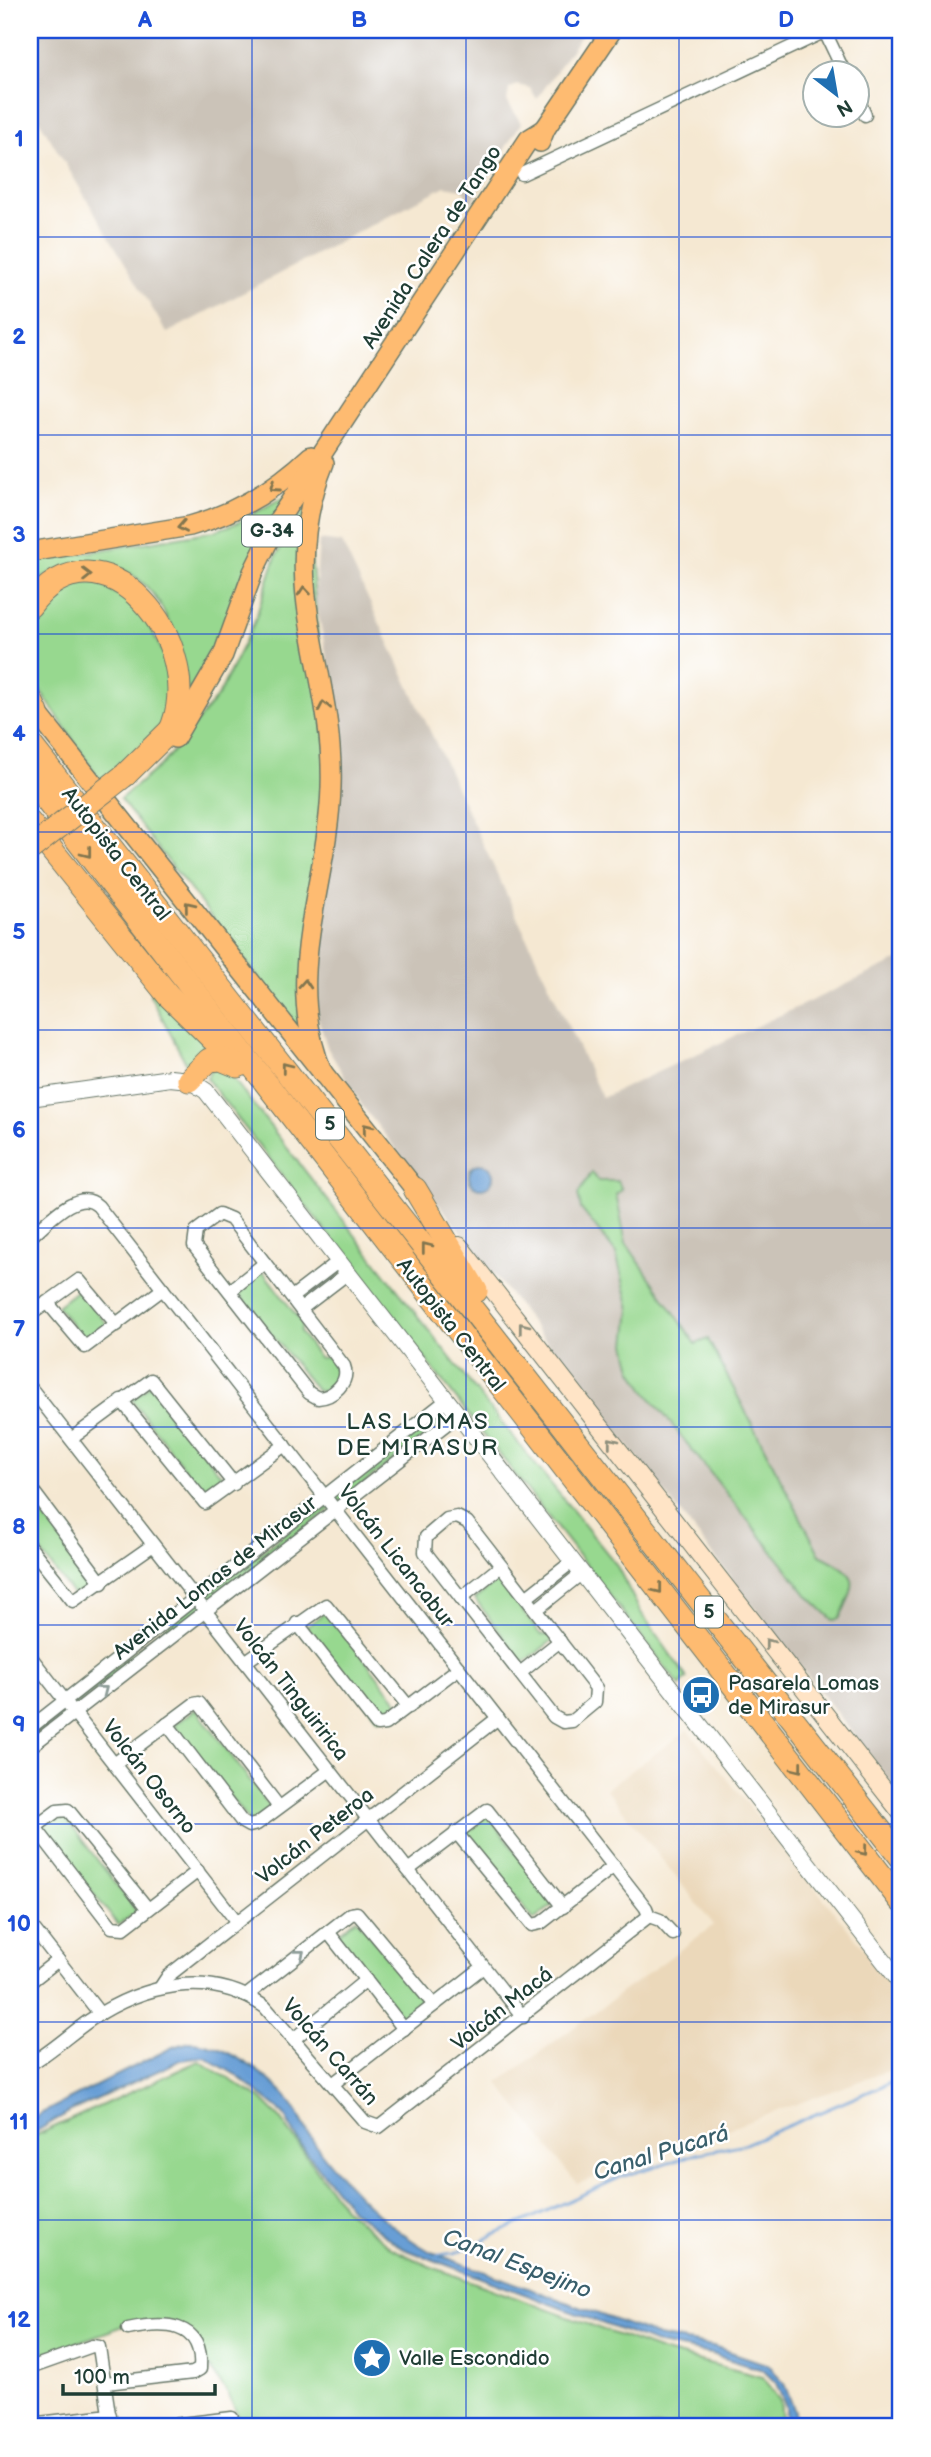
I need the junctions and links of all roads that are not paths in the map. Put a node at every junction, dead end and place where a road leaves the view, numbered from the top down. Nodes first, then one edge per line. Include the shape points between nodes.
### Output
1 (612, 30) edge
2 (838, 60) edge
3 (545, 129) junction
4 (522, 174) junction
5 (363, 394) junction
6 (336, 433) junction
7 (30, 552) edge
8 (30, 606) edge
9 (32, 705) edge
10 (195, 705) junction
11 (170, 732) junction
12 (30, 744) edge
13 (127, 778) junction
14 (30, 779) edge
15 (30, 823) edge
16 (30, 849) edge
17 (323, 1074) junction
18 (189, 1080) junction
19 (260, 1080) junction
20 (30, 1098) edge
21 (415, 1189) junction
22 (30, 1237) edge
23 (265, 1263) junction
24 (343, 1267) junction
25 (163, 1289) junction
26 (230, 1291) junction
27 (292, 1297) junction
28 (47, 1302) junction
29 (301, 1309) junction
30 (30, 1315) edge
31 (117, 1325) junction
32 (31, 1391) edge
33 (543, 1397) junction
34 (121, 1400) junction
35 (447, 1401) junction
36 (458, 1415) junction
37 (71, 1439) junction
38 (285, 1445) junction
39 (234, 1484) junction
40 (30, 1487) edge
41 (325, 1496) junction
42 (335, 1509) junction
43 (153, 1545) junction
44 (30, 1547) edge
45 (501, 1566) junction
46 (578, 1567) junction
47 (102, 1583) junction
48 (195, 1598) junction
49 (461, 1598) junction
50 (526, 1598) junction
51 (536, 1610) junction
52 (205, 1611) junction
53 (297, 1623) junction
54 (560, 1641) junction
55 (30, 1656) edge
56 (245, 1662) junction
57 (459, 1668) junction
58 (520, 1673) junction
59 (64, 1700) junction
60 (409, 1707) junction
61 (74, 1713) junction
62 (498, 1718) junction
63 (167, 1724) junction
64 (30, 1728) edge
65 (30, 1747) edge
66 (114, 1764) junction
67 (330, 1770) junction
68 (279, 1807) junction
69 (901, 1812) edge
70 (368, 1820) junction
71 (32, 1829) edge
72 (456, 1832) junction
73 (901, 1857) edge
74 (614, 1866) junction
75 (408, 1870) junction
76 (198, 1871) junction
77 (901, 1901) edge
78 (563, 1907) junction
79 (148, 1909) junction
80 (649, 1916) junction
81 (237, 1922) junction
82 (30, 1924) edge
83 (328, 1932) junction
84 (673, 1934) dead end
85 (58, 1960) junction
86 (483, 1967) junction
87 (366, 1980) junction
88 (30, 1982) edge
89 (901, 1983) edge
90 (160, 1988) junction
91 (246, 1996) junction
92 (433, 2005) junction
93 (100, 2014) junction
94 (523, 2017) junction
95 (404, 2029) junction
96 (295, 2038) junction
97 (30, 2064) edge
98 (334, 2083) junction
99 (375, 2128) joint
100 (128, 2329) dead end
101 (30, 2368) edge
102 (106, 2383) junction
103 (232, 2418) dead end
104 (110, 2421) edge
105 (30, 2424) edge
106 (156, 2427) edge

1 - 3 main road, Avenida Calera de Tango / G-34
2 - 4 street via 825,32
3 - 4 main road, Avenida Calera de Tango / G-34
3 - 5 main road, Avenida Calera de Tango / G-34 via 529,139
4 - 5 main road, Avenida Calera de Tango / G-34 via 431,308
5 - 6 main road, Avenida Calera de Tango / G-34
6 -> 7 main road via 274,488 216,518
6 - 10 main road, Avenida Calera de Tango / G-34 via 271,533 223,655
17 -> 6 main road via 309,1036 304,989 331,771 306,614 302,558 314,492
8 -> 11 highway via 49,586 76,575 105,576 135,592 158,622 179,673 180,705
17 -> 9 main road
10 - 11 highway
10 - 13 main road, Avenida Calera de Tango via 175,738
11 - 13 highway
33 -> 12 highway, Autopista Central / 5
13 - 16 highway, bridge
14 -> 19 highway, Autopista Central / 5
15 - 19 highway via 168,995
21 -> 17 main road
18 - 19 highway via 205,1062 216,1058
18 - 20 street via 155,1079
18 - 24 street via 210,1096
19 -> 77 highway, Autopista Central / 5
21 - 33 highway
69 -> 21 main road
22 - 25 street, Volcán Licancabur via 75,1202 88,1199
23 - 26 street
23 - 26 street via 228,1217 213,1217 196,1231 193,1242
23 - 27 street
24 - 27 street
24 - 29 street
24 - 35 street
25 - 31 street
25 - 38 street, Volcán Licancabur
26 - 29 street via 309,1393 324,1398 344,1382 346,1370
27 - 29 street
28 - 30 street
28 - 31 street via 79,1280
28 - 31 street via 85,1347
32 - 37 street, Volcán Tinguiririca
33 - 73 highway, Autopista Central / 5
34 - 37 street
34 - 39 street via 201,1502 211,1502
34 - 39 street via 147,1381 154,1382
35 - 36 street
35 - 41 street, Avenida Lomas de Mirasur
36 - 42 street, Avenida Lomas de Mirasur
36 - 46 street
37 - 43 street, Volcán Tinguiririca
38 - 39 street
38 - 41 street, Volcán Licancabur
40 - 47 street
41 - 42 street, Volcán Licancabur
41 - 48 street, Avenida Lomas de Mirasur
42 - 52 street, Avenida Lomas de Mirasur
42 - 57 street, Volcán Licancabur
43 - 47 street
43 - 48 street, Volcán Tinguiririca
44 - 47 street via 73,1601
45 - 49 street
45 - 49 street via 464,1519 454,1517 438,1527 426,1537 424,1548
45 - 50 street
46 - 50 street
46 - 51 street
46 - 89 street
48 - 52 street, Volcán Tinguiririca
48 - 59 street, Avenida Lomas de Mirasur
49 - 58 street
50 - 51 street
51 - 54 street
52 - 56 street, Volcán Tinguiririca
61 -> 52 street, Avenida Lomas de Mirasur
53 - 56 street
53 - 60 street via 329,1605
53 - 60 street via 375,1724 386,1724
54 - 58 street
54 - 58 street via 596,1688 593,1704 572,1721 559,1721
55 - 59 street, Volcán Osorno
56 - 67 street, Volcán Tinguiririca
57 - 60 street
57 - 62 street, Volcán Licancabur
59 - 61 street, Volcán Osorno
59 - 64 street, Avenida Lomas de Mirasur
61 - 65 street, Avenida Lomas de Mirasur
61 - 66 street, Volcán Osorno
62 - 70 street, Volcán Peteroa
62 - 74 street, Volcán Licancabur
63 - 66 street
63 - 68 street via 243,1822 257,1824
63 - 68 street via 198,1703
66 - 76 street, Volcán Osorno
67 - 68 street
67 - 70 street, Volcán Tinguiririca
70 - 75 street, Volcán Tinguiririca
70 - 81 street, Volcán Peteroa
71 - 79 street via 60,1809 71,1812
71 - 79 street via 114,1929 124,1928
72 - 75 street
72 - 78 street via 529,1923 538,1925
72 - 78 street via 490,1811
74 - 78 street
74 - 80 street, Volcán Licancabur
75 - 86 street, Volcán Tinguiririca
76 - 79 street
76 - 81 street, Volcán Osorno
80 - 84 street, Volcán Licancabur
80 - 94 street, Volcán Macá
81 - 90 street, Volcán Peteroa via 168,1976
82 - 85 street
83 - 87 street
91 -> 83 street
83 - 92 street via 351,1913 361,1914
85 - 88 street
85 - 93 street
86 - 92 street
86 - 94 street, Volcán Tinguiririca
87 - 95 street
87 - 96 street
90 - 91 street, Volcán Carrán via 204,1984
90 - 93 street, Volcán Carrán
91 - 96 street, Volcán Carrán via 265,2007
92 - 95 street
93 - 97 street, Volcán Carrán
94 - 99 street, Volcán Macá
95 - 98 street
96 - 98 street, Volcán Carrán
98 - 99 street, Volcán Carrán
100 - 102 street via 166,2323 186,2330 199,2352 200,2369 193,2374
101 - 102 street via 99,2347
102 - 104 street
103 - 106 street
104 - 105 street

